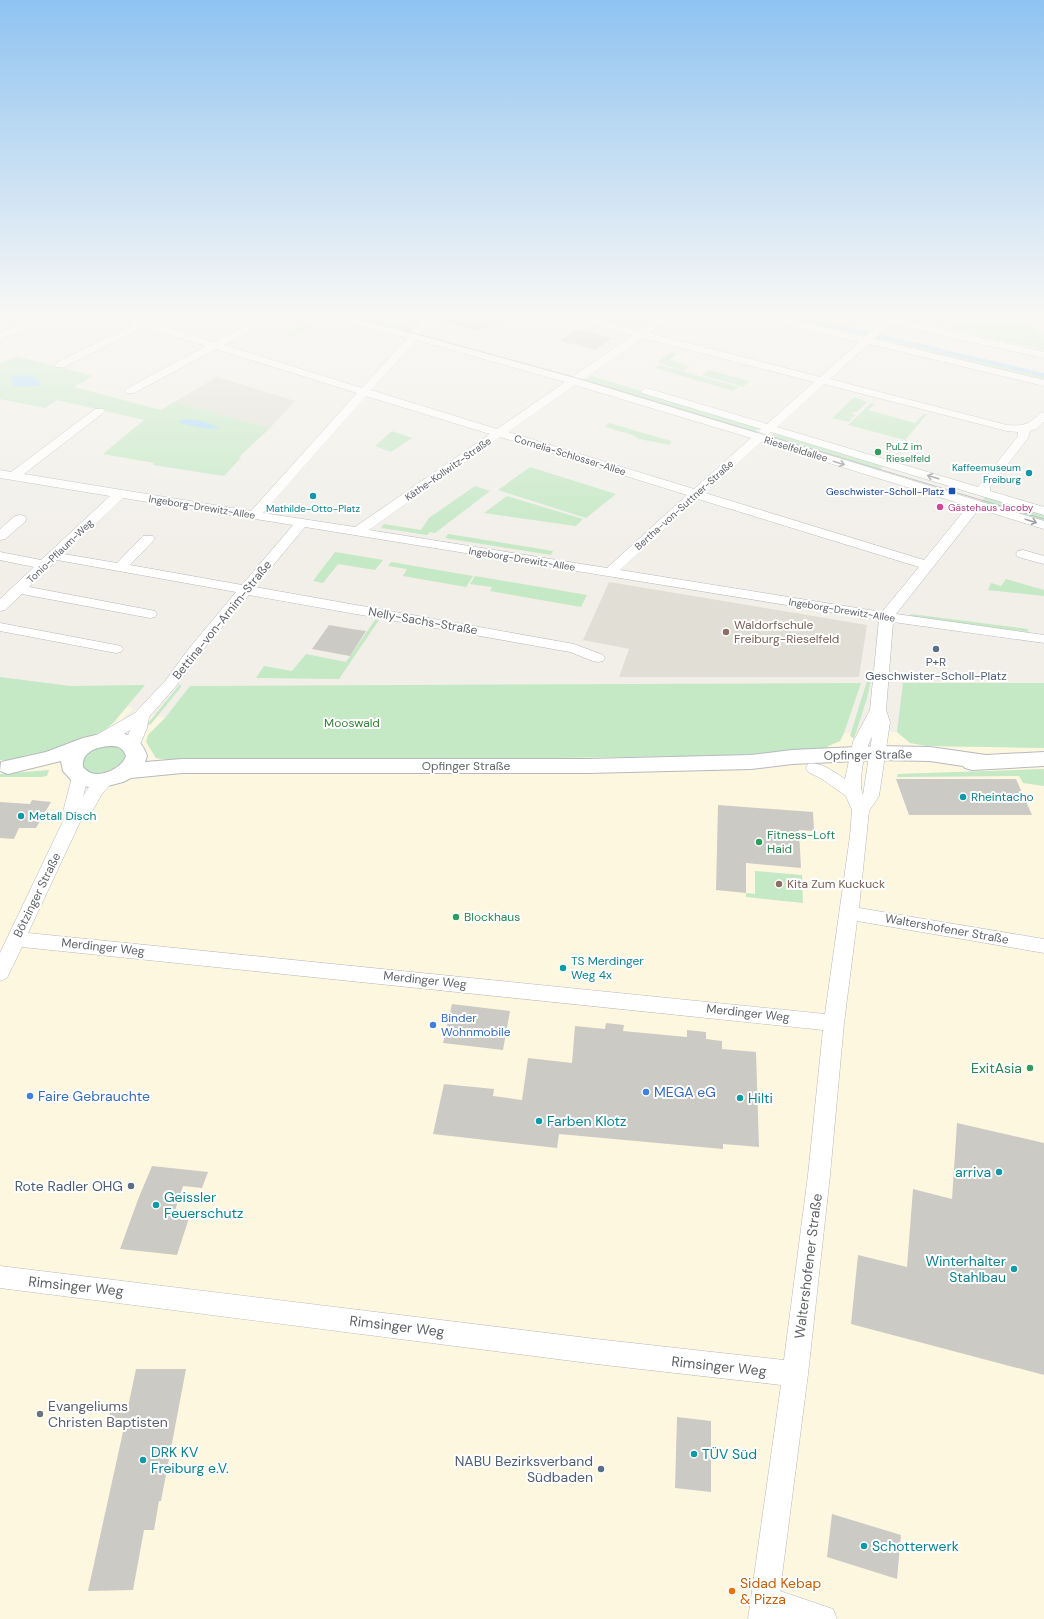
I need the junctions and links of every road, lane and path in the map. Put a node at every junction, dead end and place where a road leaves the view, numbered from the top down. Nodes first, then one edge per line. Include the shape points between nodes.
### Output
1 (364, 392) edge
2 (366, 393) edge
3 (555, 393) edge
4 (626, 393) edge
5 (639, 393) edge
6 (809, 393) edge
7 (867, 393) edge
8 (99, 411) dead end
9 (1044, 415) edge
10 (769, 428) junction
11 (1024, 429) junction
12 (499, 433) junction
13 (758, 438) junction
14 (0, 474) edge
15 (14, 476) junction
16 (984, 492) junction
17 (119, 494) junction
18 (696, 494) junction
19 (976, 504) junction
20 (1044, 511) edge
21 (254, 515) junction
22 (20, 519) dead end
23 (302, 523) junction
24 (1044, 525) edge
25 (357, 532) junction
26 (0, 536) edge
27 (148, 539) dead end
28 (1023, 554) dead end
29 (0, 556) edge
30 (50, 560) junction
31 (1044, 560) edge
32 (926, 564) junction
33 (120, 568) junction
34 (609, 573) junction
35 (245, 590) junction
36 (11, 593) edge
37 (0, 607) edge
38 (150, 614) dead end
39 (886, 617) junction
40 (0, 627) edge
41 (1044, 639) edge
42 (116, 649) dead end
43 (598, 658) dead end
44 (141, 716) junction
45 (90, 744) junction
46 (132, 757) junction
47 (1044, 759) edge
48 (866, 760) junction
49 (751, 762) junction
50 (4, 767) edge
51 (76, 772) junction
52 (821, 772) junction
53 (106, 780) junction
54 (857, 802) junction
55 (74, 817) junction
56 (850, 913) junction
57 (16, 939) junction
58 (1044, 946) edge
59 (0, 973) edge
60 (834, 1023) junction
61 (0, 1277) edge
62 (795, 1374) junction
63 (763, 1609) edge
64 (823, 1619) edge

1 - 21 street
2 - 12 street, Cornelia-Schlosser-Allee
3 - 12 street, Käthe-Kollwitz-Straße
4 - 13 street, Rieselfeldallee
5 - 10 street, Rieselfeldallee
6 - 10 street, Bertha-von-Suttner-Straße
7 - 11 street via 989,424
8 - 15 street
9 - 11 street via 1033,426
10 - 13 street, Bertha-von-Suttner-Straße
16 -> 10 street, Rieselfeldallee
11 - 16 street via 1024,436 984,487
12 - 18 street, Cornelia-Schlosser-Allee
12 - 25 street, Käthe-Kollwitz-Straße
13 - 18 street, Bertha-von-Suttner-Straße
13 -> 19 street, Rieselfeldallee
14 - 15 street, Ingeborg-Drewitz-Allee
15 - 17 street, Ingeborg-Drewitz-Allee
16 - 20 street, Rieselfeldallee
17 - 21 street, Ingeborg-Drewitz-Allee
17 - 30 street, Tonio-Pflaum-Weg
18 - 32 street, Cornelia-Schlosser-Allee
18 - 34 street, Bertha-von-Suttner-Straße
19 -> 24 street, Rieselfeldallee
19 - 32 street
21 - 23 street, Ingeborg-Drewitz-Allee
22 - 26 street
23 - 25 street, Ingeborg-Drewitz-Allee
23 - 35 street, Bettina-von-Arnim-Straße
25 - 34 street, Ingeborg-Drewitz-Allee
27 - 33 street
28 - 31 street
29 - 30 street, Nelly-Sachs-Straße
30 - 33 street, Nelly-Sachs-Straße
30 - 36 street, Tonio-Pflaum-Weg
32 - 39 street
33 - 35 street, Nelly-Sachs-Straße
34 - 39 street, Ingeborg-Drewitz-Allee
35 - 43 street, Nelly-Sachs-Straße via 574,648
35 - 44 street, Bettina-von-Arnim-Straße via 171,683
36 - 37 street, Tonio-Pflaum-Weg
36 - 38 street
39 - 41 street, Ingeborg-Drewitz-Allee
39 - 48 street, Waltershofener Straße via 878,710 861,742
40 - 42 street
44 - 45 street, Bettina-von-Arnim-Straße
44 - 46 street, Bettina-von-Arnim-Straße
45 - 46 main road, Opfinger Straße via 120,740
45 - 50 main road, Opfinger Straße via 54,756
45 - 51 main road via 72,760
46 - 49 main road, Opfinger Straße via 182,766 588,766
46 - 53 main road, Opfinger Straße
47 - 48 main road, Opfinger Straße via 937,765
48 - 49 main road, Opfinger Straße via 792,757
48 - 52 main road, Opfinger Straße
48 - 54 street, Waltershofener Straße
49 - 52 main road, Opfinger Straße
50 - 51 main road, Opfinger Straße
51 - 53 main road, Opfinger Straße via 88,780
51 - 55 street, Bötzinger Straße via 72,808
52 - 54 street
53 - 55 street, Bötzinger Straße via 95,791 87,806
54 - 56 street, Waltershofener Straße
55 - 57 street, Bötzinger Straße
56 - 58 street, Waltershofener Straße
56 - 60 street, Waltershofener Straße
57 - 59 street, Bötzinger Straße
57 - 60 street, Merdinger Weg
60 - 62 street, Waltershofener Straße
61 - 62 street, Rimsinger Weg
62 - 63 street, Waltershofener Straße
63 - 64 street

